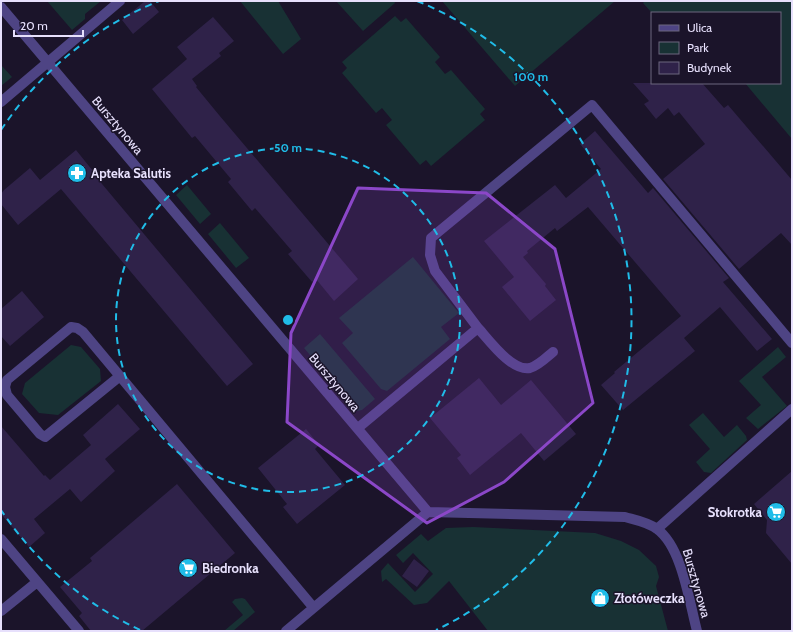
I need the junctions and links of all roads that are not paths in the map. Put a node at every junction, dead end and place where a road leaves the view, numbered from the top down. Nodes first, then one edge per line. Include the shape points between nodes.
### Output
1 (120, 1) edge
2 (1, 7) edge
3 (47, 61) junction
4 (1, 102) edge
5 (478, 328) junction
6 (792, 343) edge
7 (553, 352) dead end
8 (120, 376) junction
9 (792, 409) edge
10 (358, 428) junction
11 (428, 512) junction
12 (657, 529) junction
13 (1, 539) edge
14 (37, 582) junction
15 (313, 607) junction
16 (1, 611) edge
17 (79, 631) edge
18 (286, 631) edge
19 (697, 631) edge

1 - 3 street
2 - 3 street, Bursztynowa
3 - 4 street
3 - 10 street, Bursztynowa
5 - 6 street via 435,271 430,255 431,238 592,105
5 - 7 street via 511,363 525,369 532,368
5 - 10 street
8 - 8 street via 83,332 71,328 7,380 5,387 7,395 35,430 45,437
8 - 15 street
9 - 12 street
10 - 11 street, Bursztynowa
11 - 12 street, Bursztynowa via 625,517
11 - 15 street
12 - 19 street, Bursztynowa via 676,553
13 - 14 street
14 - 16 street
14 - 17 street
15 - 18 street

